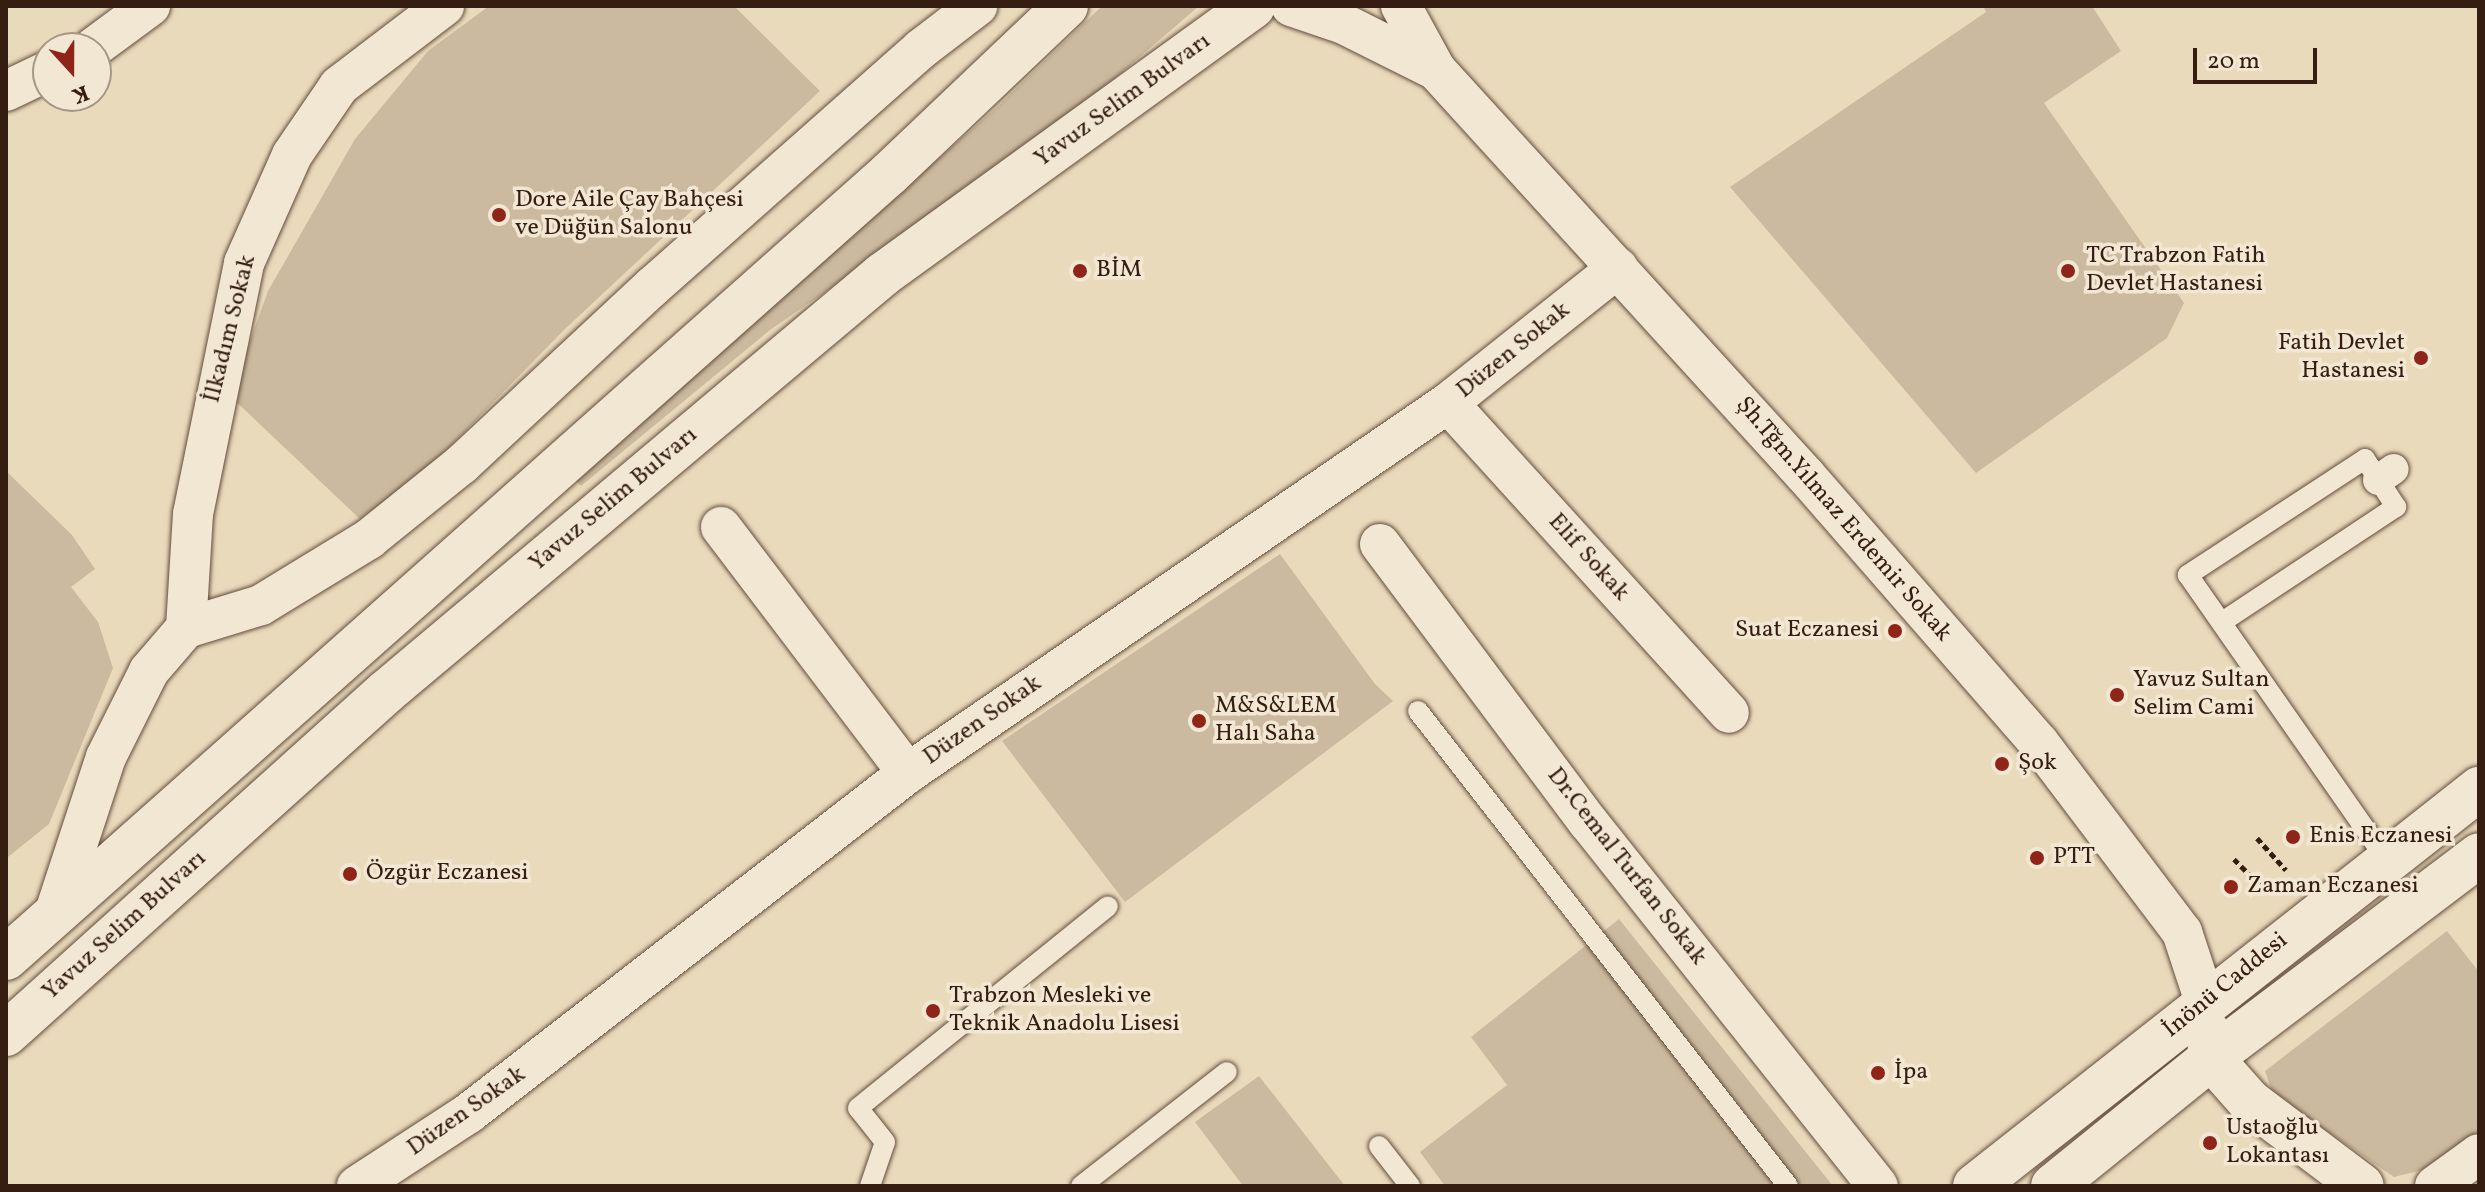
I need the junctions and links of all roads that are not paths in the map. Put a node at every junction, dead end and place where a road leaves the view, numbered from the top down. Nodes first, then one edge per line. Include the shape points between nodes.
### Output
1 (150, 6) edge
2 (444, 6) edge
3 (977, 6) edge
4 (1066, 6) edge
5 (1253, 6) edge
6 (1291, 6) edge
7 (1401, 6) edge
8 (112, 34) edge
9 (1436, 70) junction
10 (32, 79) edge
11 (6, 91) edge
12 (1618, 268) junction
13 (1448, 403) junction
14 (721, 527) dead end
15 (1380, 544) dead end
16 (2222, 622) junction
17 (186, 628) junction
18 (1418, 711) dead end
19 (1729, 713) dead end
20 (908, 773) junction
21 (2479, 789) edge
22 (2479, 855) edge
23 (2386, 859) junction
24 (1108, 906) dead end
25 (53, 918) junction
26 (6, 958) edge
27 (2205, 1002) junction
28 (6, 1034) edge
29 (2211, 1058) junction
30 (1227, 1072) dead end
31 (2031, 1144) junction
32 (1379, 1146) dead end
33 (2479, 1154) edge
34 (2060, 1184) edge
35 (357, 1186) edge
36 (870, 1186) edge
37 (1081, 1186) edge
38 (1410, 1186) edge
39 (1788, 1186) edge
40 (1878, 1186) edge
41 (1975, 1186) edge
42 (2362, 1186) edge
43 (2435, 1186) edge

1 - 8 street
2 - 17 street, İlkadım Sokak via 339,86 292,155 244,263 193,514
3 - 17 street via 921,49 652,287 462,464 369,539 261,605
4 - 25 main road via 889,174
5 - 28 main road, Yavuz Selim Bulvarı via 882,275 386,692
6 - 9 street, Şh.Tğm.Yılmaz Erdemir Sokak via 1344,24
7 - 9 street, Şh.Tğm.Yılmaz Erdemir Sokak
9 - 12 street, Şh.Tğm.Yılmaz Erdemir Sokak
10 - 11 street
12 - 13 street, Düzen Sokak
12 - 27 street, Şh.Tğm.Yılmaz Erdemir Sokak via 2039,743 2182,932
13 - 19 street, Elif Sokak
13 - 20 street, Düzen Sokak
14 - 20 street
15 - 40 street, Dr.Cemal Turfan Sokak via 1589,823
16 - 16 lane via 2396,507 2386,474 2365,459 2188,575
16 - 23 lane
17 - 25 street via 149,671 106,757
18 - 39 lane
20 - 35 street, Düzen Sokak via 482,1104
21 - 23 main road, İnönü Caddesi
22 - 29 main road, İnönü Caddesi
23 - 27 main road, İnönü Caddesi
24 - 36 lane via 858,1108 885,1142
25 - 26 main road
27 - 29 main road
27 - 31 main road, İnönü Caddesi
29 - 34 main road, İnönü Caddesi
29 - 42 main road via 2249,1101
30 - 37 lane
31 - 34 main road
31 - 41 main road, İnönü Caddesi
32 - 38 lane
33 - 43 street

